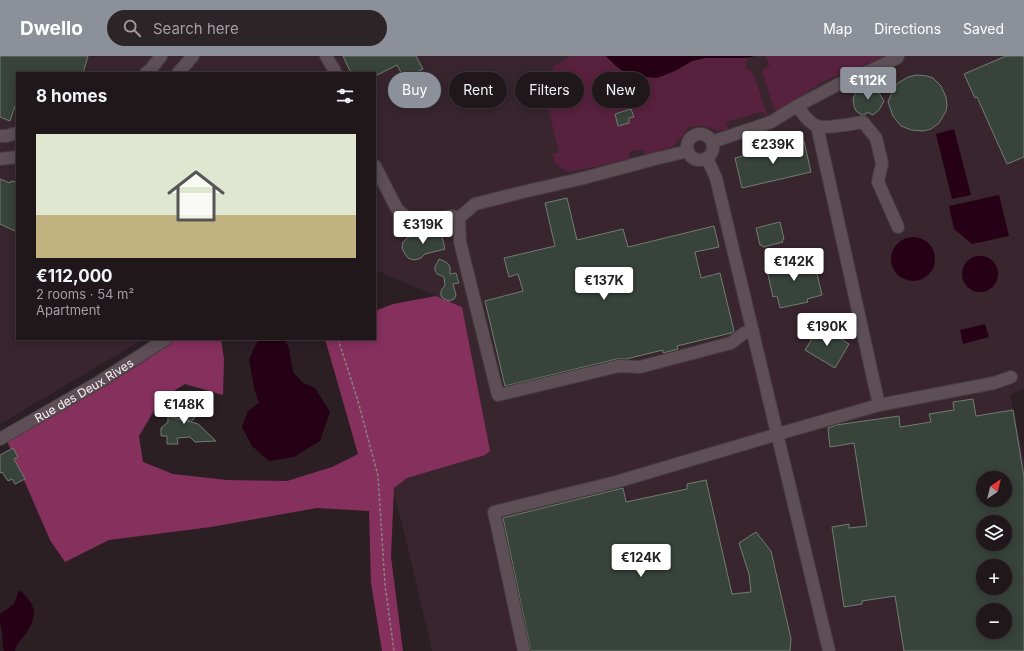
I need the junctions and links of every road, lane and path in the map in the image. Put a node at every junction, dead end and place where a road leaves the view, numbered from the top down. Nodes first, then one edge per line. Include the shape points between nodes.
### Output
1 (162, 56) edge
2 (193, 56) edge
3 (326, 56) edge
4 (900, 57) edge
5 (147, 72) edge
6 (179, 72) edge
7 (335, 72) edge
8 (797, 106) junction
9 (817, 126) junction
10 (16, 133) edge
11 (0, 136) edge
12 (712, 142) junction
13 (688, 151) junction
14 (16, 157) edge
15 (706, 158) junction
16 (0, 159) edge
17 (376, 168) edge
18 (460, 218) junction
19 (898, 227) dead end
20 (753, 332) junction
21 (164, 340) edge
22 (338, 340) edge
23 (1011, 377) dead end
24 (879, 405) junction
25 (778, 434) junction
26 (0, 439) edge
27 (394, 651) edge
28 (524, 651) edge
29 (829, 651) edge

1 - 5 street
2 - 6 street
3 - 7 street
4 - 8 street
8 - 9 street
8 - 12 street via 771,122
9 - 19 street via 831,127 863,122 876,138 882,163 878,182
9 - 24 street
10 - 11 street
12 - 13 street via 706,136 695,135 690,138
12 - 15 street via 713,150
13 - 15 street via 694,158
13 - 18 street via 475,204
14 - 16 street
15 - 20 street via 716,178
17 - 18 street via 397,209 405,216 419,222 452,216
18 - 20 street via 460,242 498,395 619,366 640,366 731,343 744,334
20 - 25 street
21 - 26 street, Rue des Deux Rives via 99,382
22 - 27 path via 378,476 385,585
23 - 24 street via 994,383
24 - 25 street
25 - 28 street via 616,482 494,512
25 - 29 street

